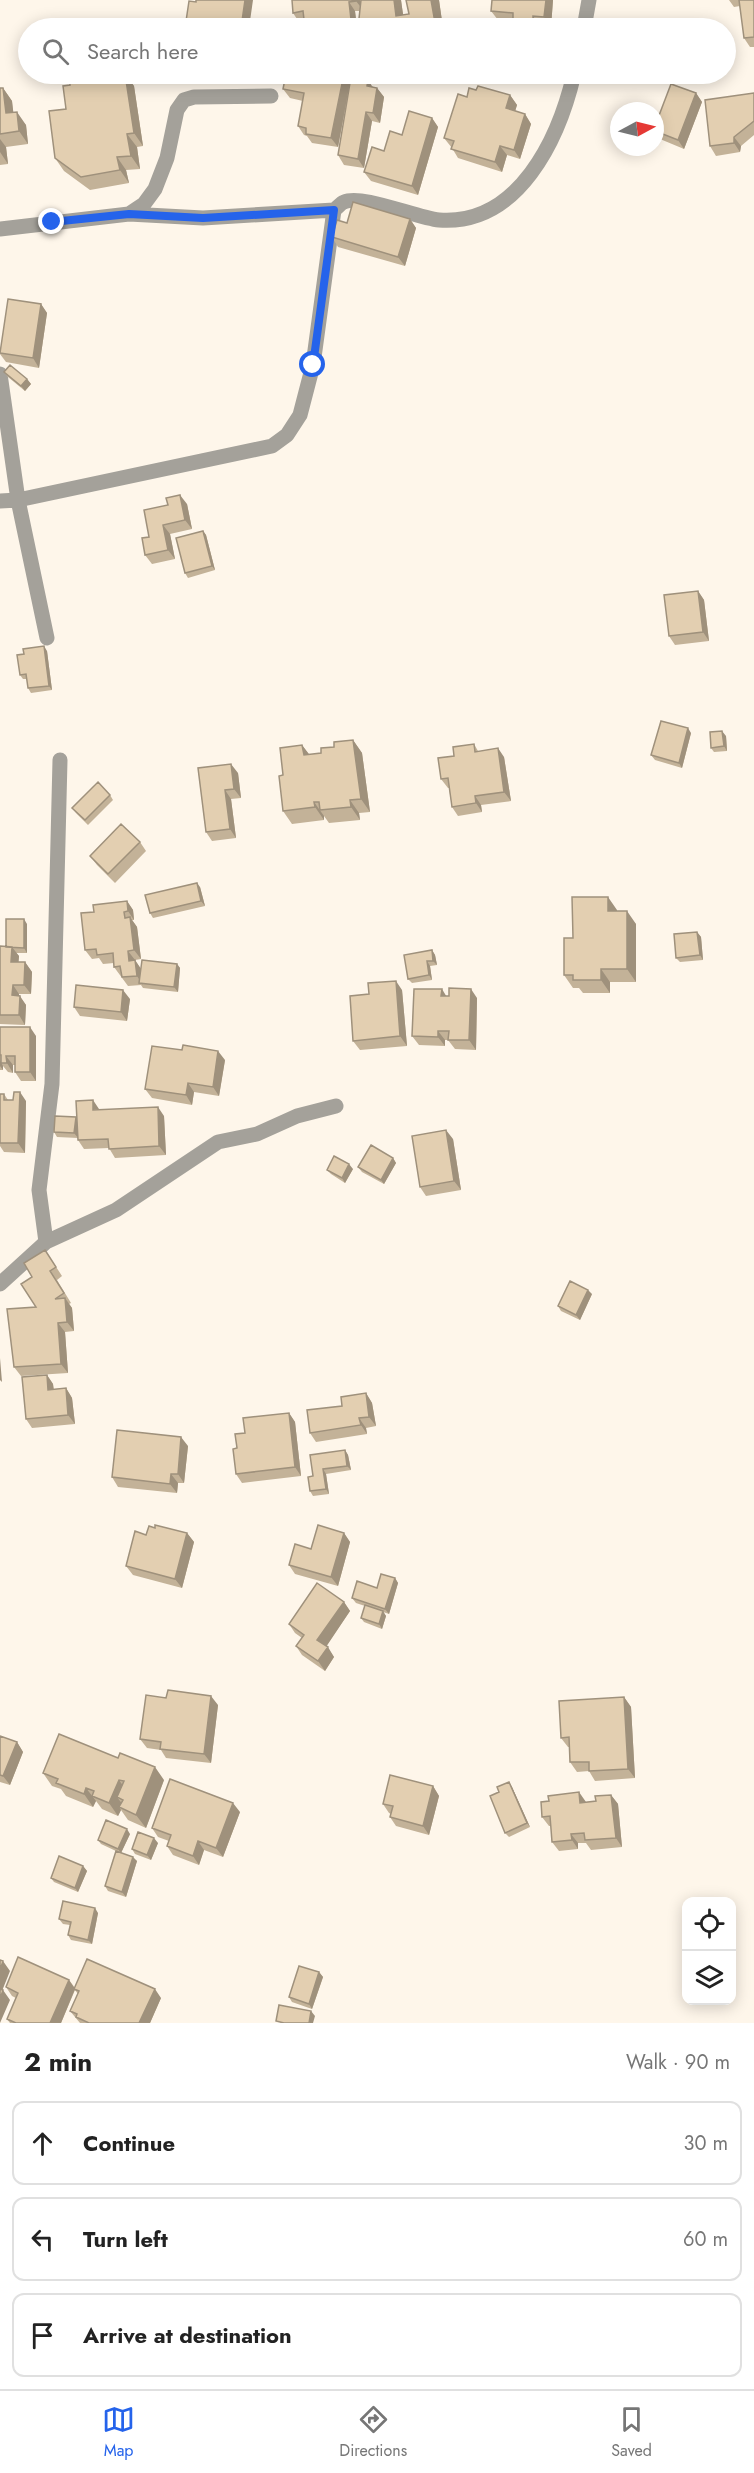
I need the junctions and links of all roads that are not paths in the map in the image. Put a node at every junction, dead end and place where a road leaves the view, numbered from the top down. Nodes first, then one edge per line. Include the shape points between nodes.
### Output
1 (589, 0) edge
2 (586, 18) edge
3 (572, 84) edge
4 (271, 96) dead end
5 (334, 210) junction
6 (129, 214) junction
7 (0, 229) edge
8 (0, 374) edge
9 (18, 500) junction
10 (0, 501) edge
11 (47, 638) dead end
12 (60, 760) dead end
13 (336, 1106) dead end
14 (46, 1242) junction
15 (0, 1284) edge

1 - 2 street
3 - 5 street via 548,146 526,182 492,209 440,220 360,201 345,201
4 - 6 street via 184,100 177,110 167,158 155,189 144,204
5 - 6 street via 203,218
5 - 9 street via 313,365 300,415 287,435 272,446
6 - 7 street
8 - 9 street
9 - 10 street
9 - 11 street
12 - 14 street via 52,1084 39,1190
13 - 14 street via 297,1116 257,1134 218,1142 116,1210
14 - 15 street

